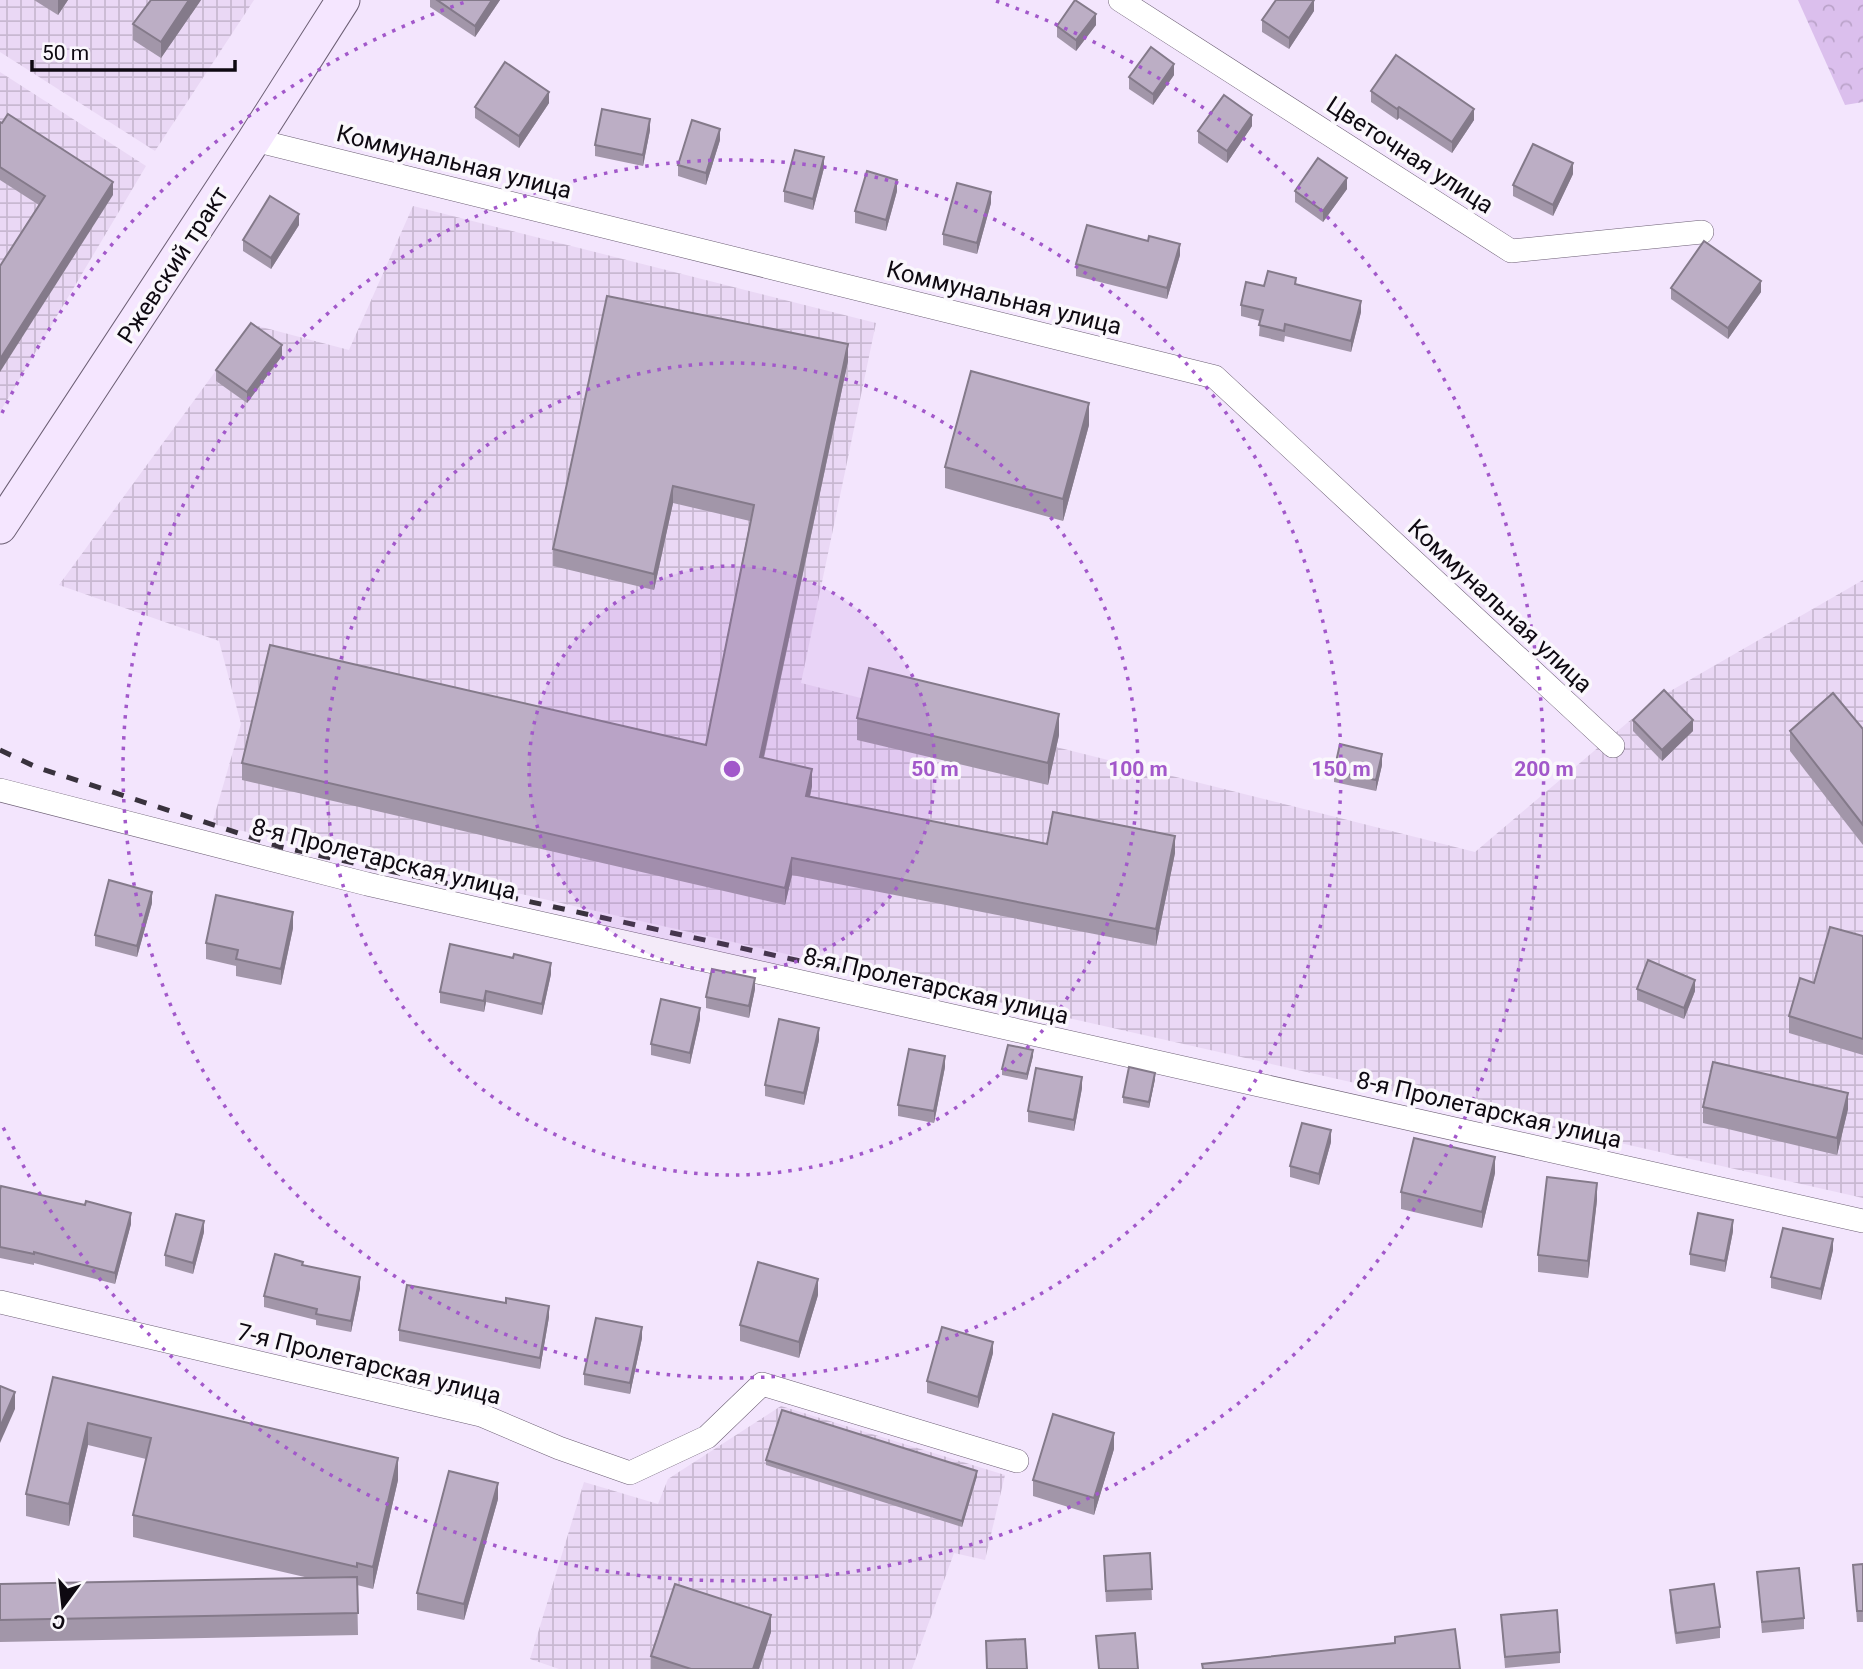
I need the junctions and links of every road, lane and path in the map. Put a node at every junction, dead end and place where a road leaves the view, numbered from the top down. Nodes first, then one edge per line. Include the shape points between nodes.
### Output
1 (343, 0) edge
2 (1120, 0) edge
3 (254, 140) junction
4 (1702, 232) dead end
5 (0, 527) edge
6 (1613, 746) dead end
7 (0, 790) edge
8 (1863, 1221) edge
9 (0, 1301) edge
10 (1017, 1461) dead end

1 - 3 main road, Ржевский тракт
2 - 4 street, Цветочная улица via 1511,251
3 - 5 main road, Ржевский тракт
3 - 6 street, Коммунальная улица via 1214,377
7 - 8 street, 8-я Пролетарская улица via 368,884
9 - 10 street, 7-я Пролетарская улица via 481,1415 630,1473 707,1437 762,1384

